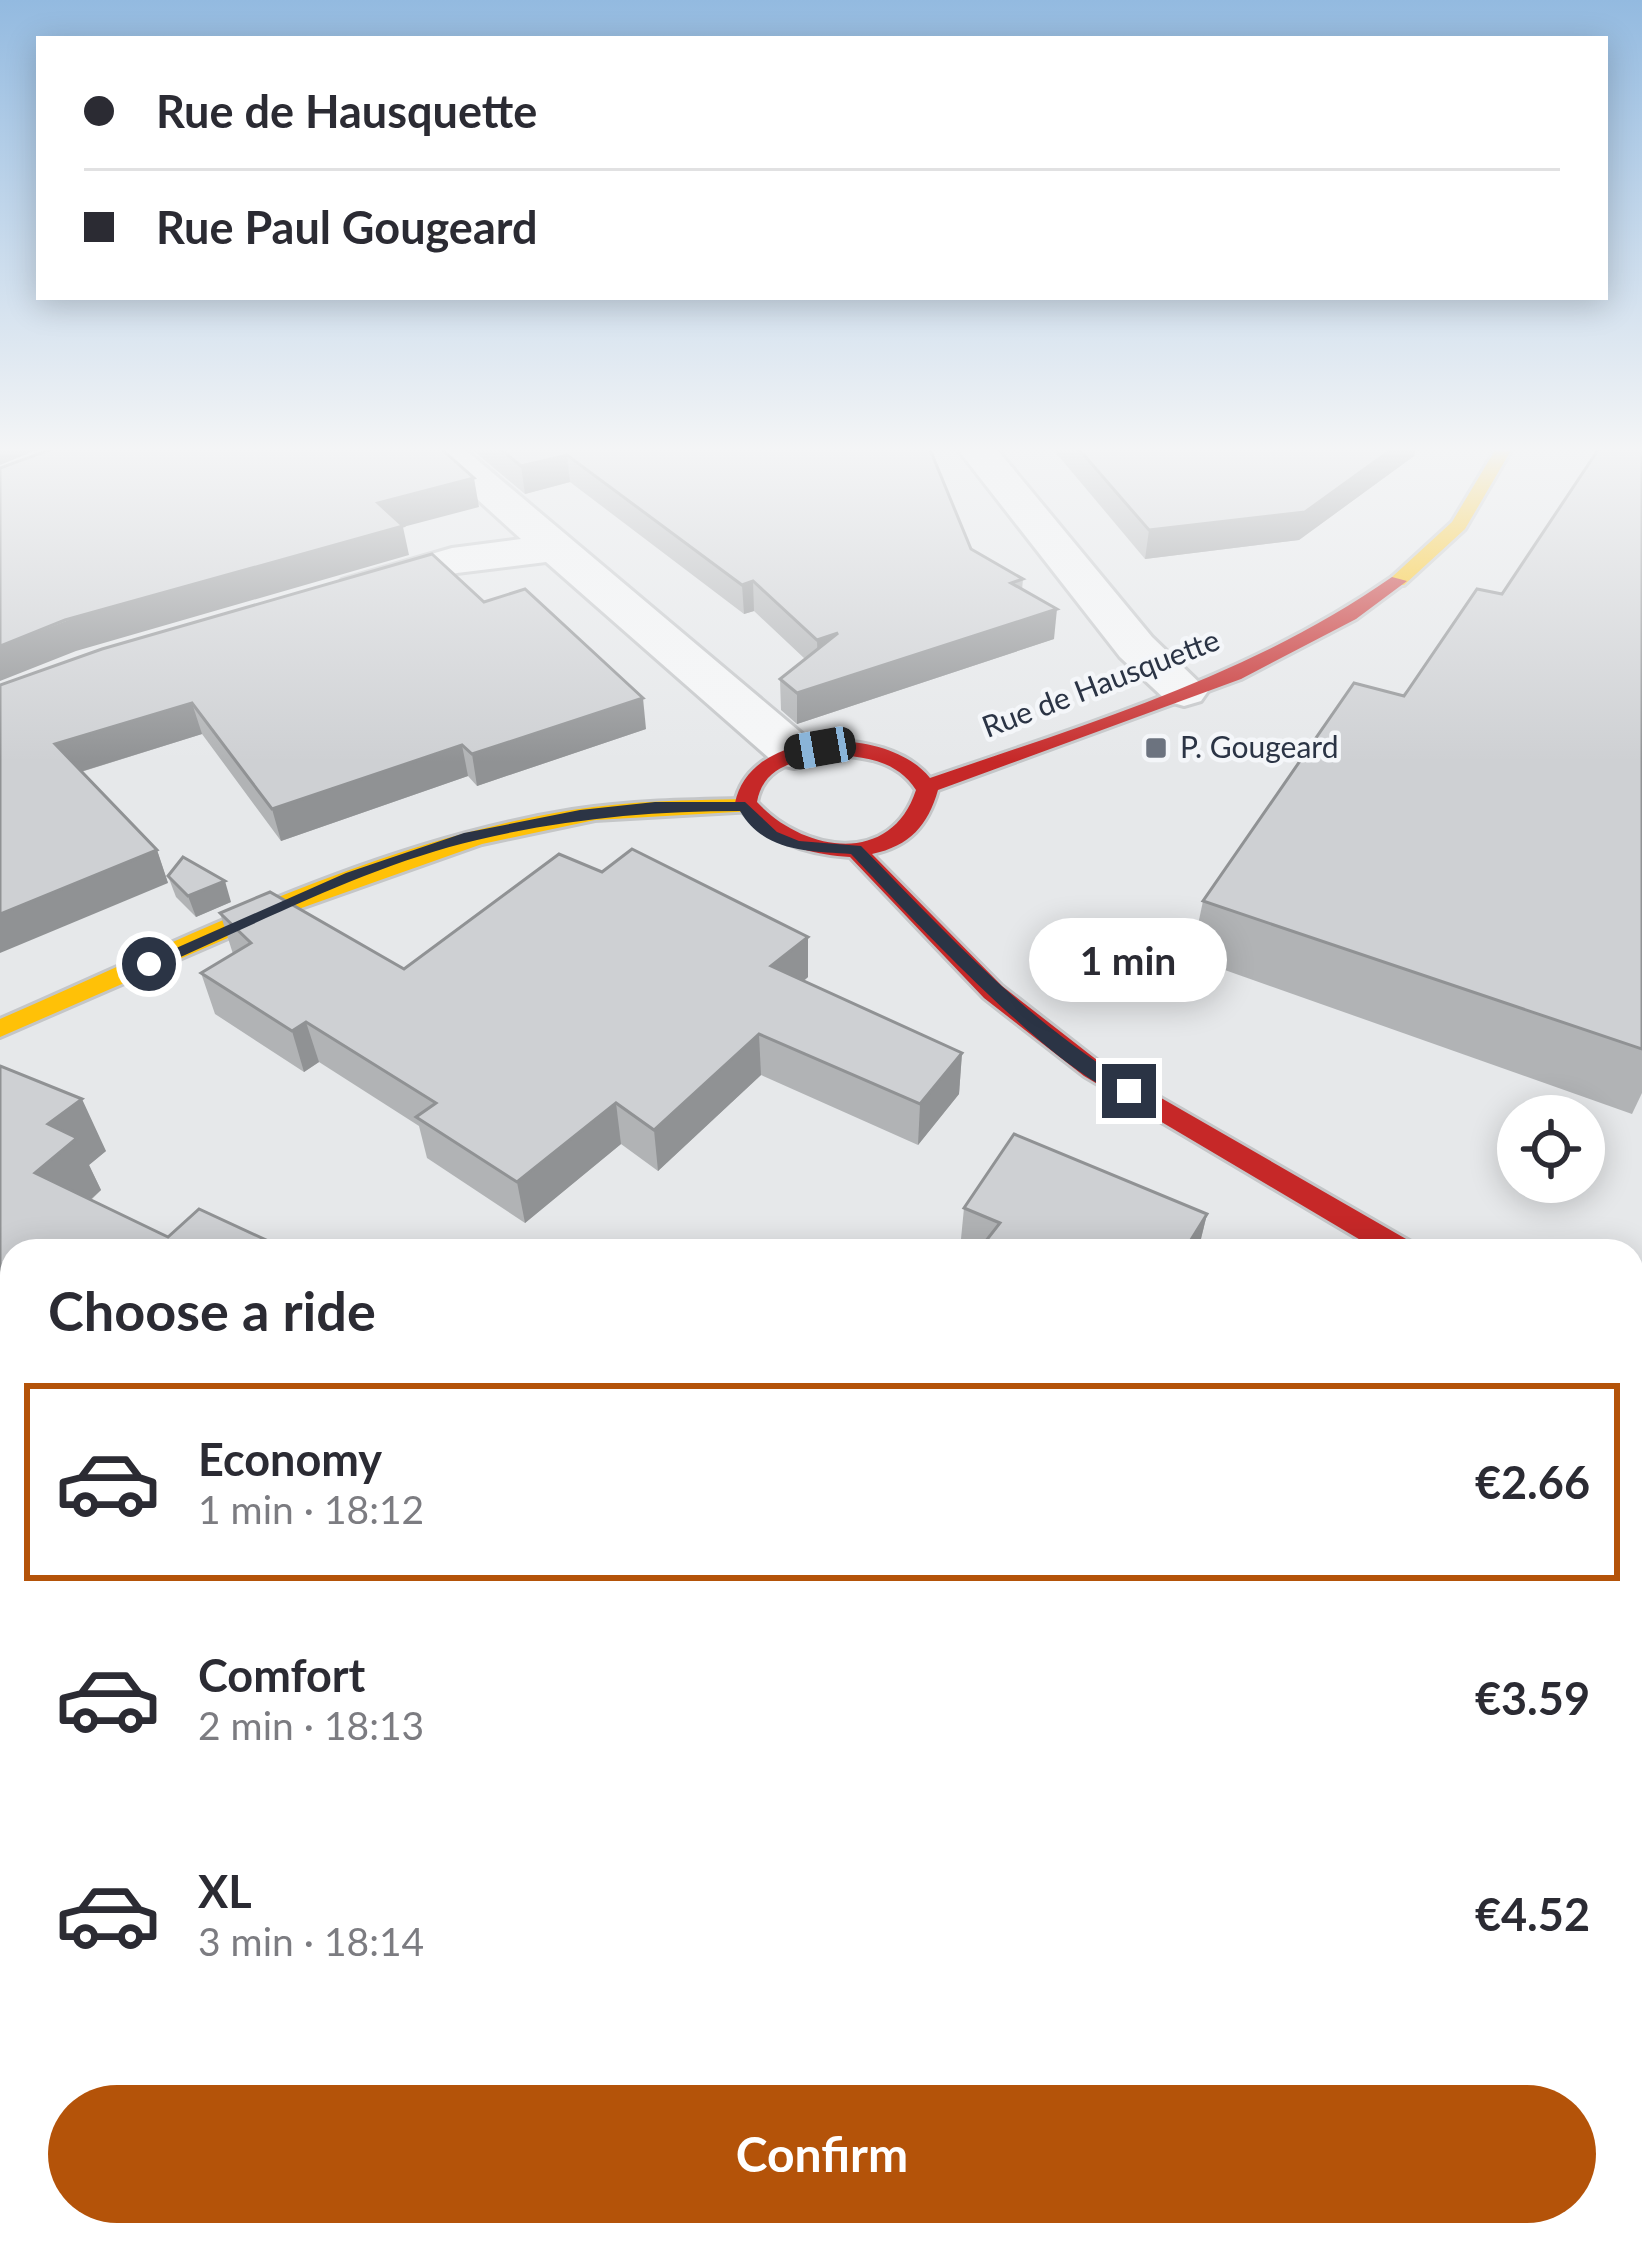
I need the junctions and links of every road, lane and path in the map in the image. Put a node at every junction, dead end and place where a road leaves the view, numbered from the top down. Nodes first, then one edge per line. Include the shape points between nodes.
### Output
1 (525, 552) edge
2 (566, 552) edge
3 (1060, 552) edge
4 (1434, 552) edge
5 (318, 600) edge
6 (1184, 691) junction
7 (794, 752) junction
8 (925, 787) junction
9 (745, 806) junction
10 (855, 849) junction
11 (0, 1029) edge
12 (1375, 1239) edge

1 - 5 street via 452,562
2 - 7 street
3 - 6 street via 1136,647
4 - 6 street, Rue de Hausquette via 1312,635
6 - 8 street, Rue de Hausquette
7 - 8 street via 874,752 915,772
7 - 9 street via 754,774
8 - 10 street via 928,803 905,833
9 - 10 street via 772,836
9 - 11 street via 580,814 469,837 352,876
10 - 12 street via 993,992 1093,1070

